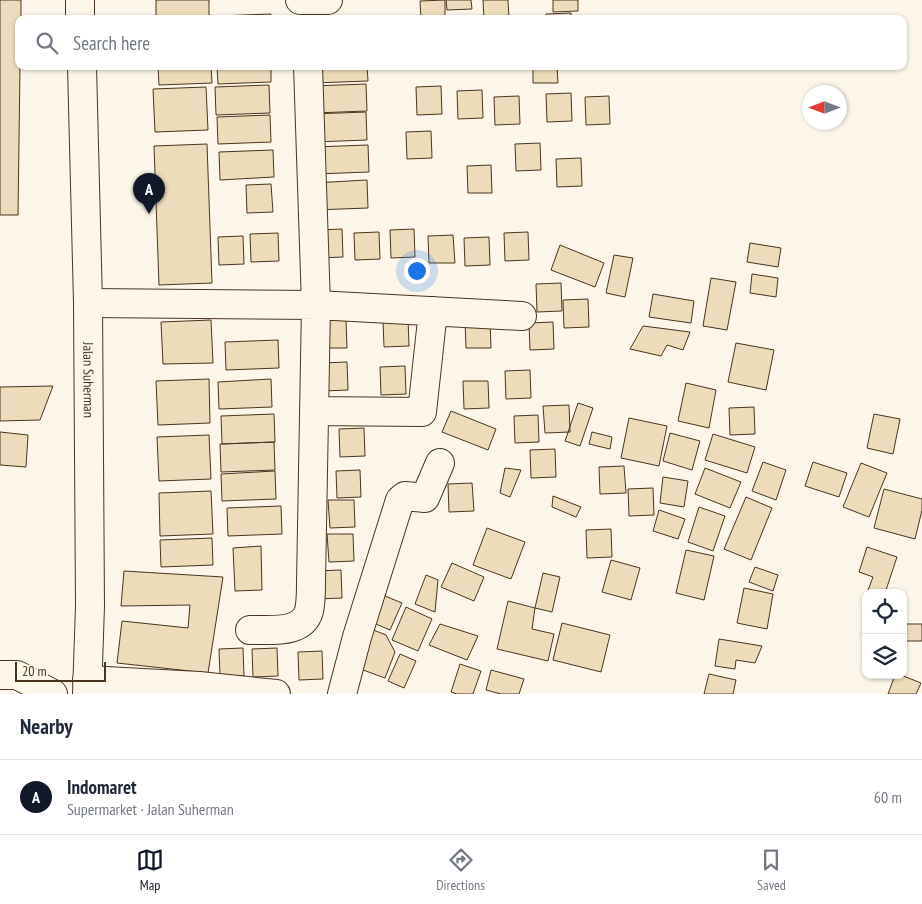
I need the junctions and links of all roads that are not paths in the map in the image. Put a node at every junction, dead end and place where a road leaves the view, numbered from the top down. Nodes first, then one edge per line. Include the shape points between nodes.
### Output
1 (80, 0) edge
2 (300, 0) edge
3 (328, 0) edge
4 (306, 1) edge
5 (80, 15) edge
6 (307, 15) edge
7 (82, 70) edge
8 (308, 70) edge
9 (88, 303) junction
10 (316, 305) junction
11 (433, 312) junction
12 (522, 316) dead end
13 (314, 411) junction
14 (440, 463) dead end
15 (250, 630) dead end
16 (0, 675) edge
17 (87, 687) edge
18 (53, 694) edge
19 (276, 694) edge
20 (342, 694) edge

1 - 5 street
2 - 4 street
3 - 4 street
4 - 6 street
7 - 9 street, Jalan Suherman
8 - 10 street
9 - 10 street
9 - 17 street, Jalan Suherman via 90,606
10 - 11 street
10 - 13 street
11 - 12 street
11 - 13 street via 422,412
13 - 15 street via 309,612 301,623 288,629
14 - 20 street via 425,498 405,496 400,500
16 - 18 street via 17,675
17 - 19 street via 199,686

